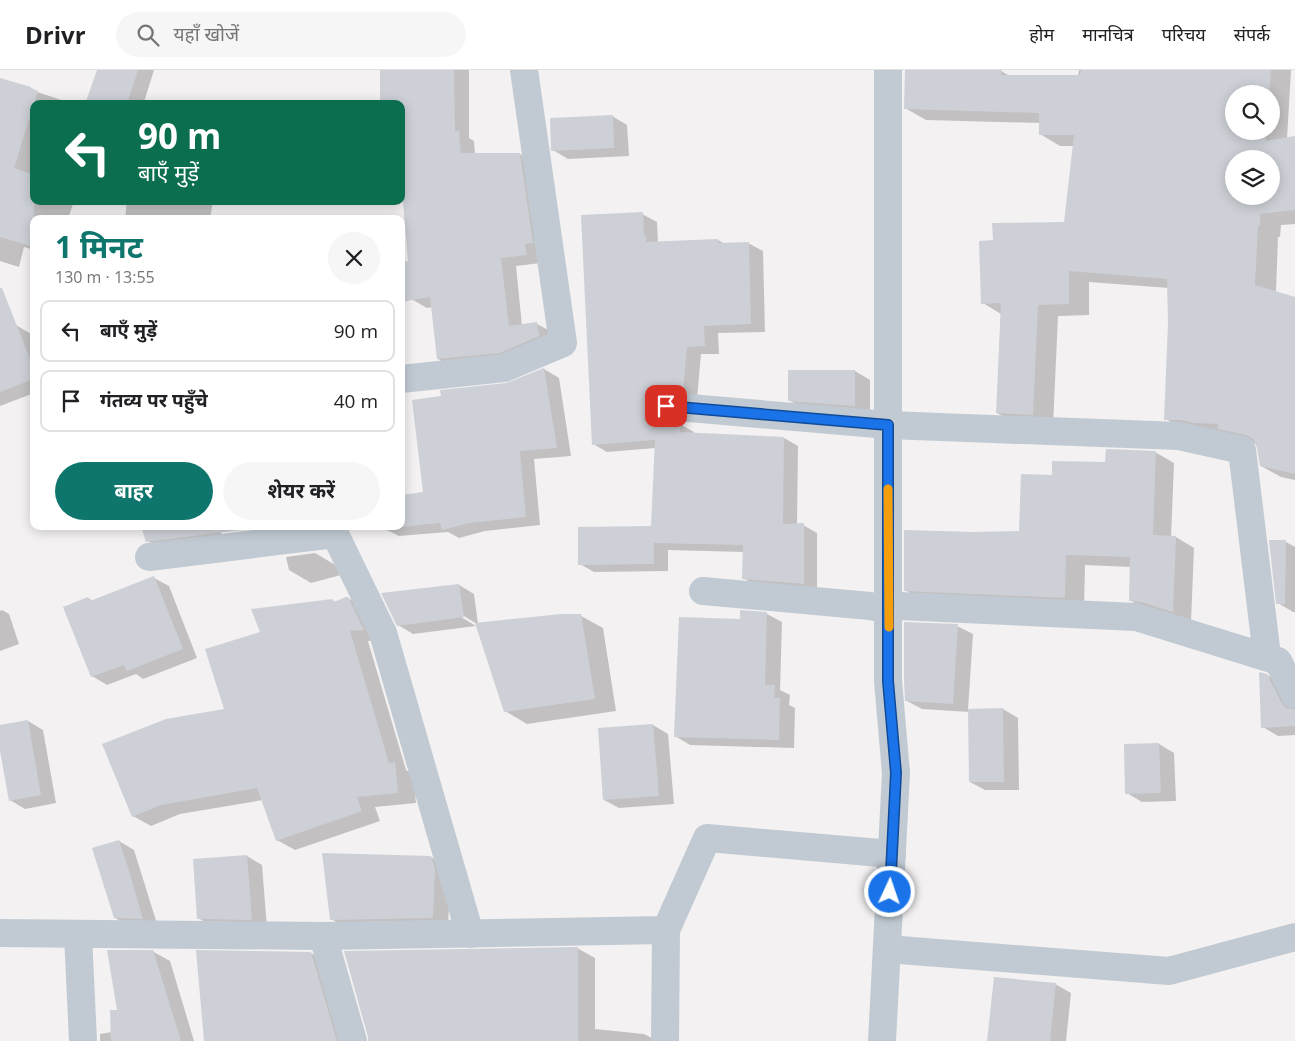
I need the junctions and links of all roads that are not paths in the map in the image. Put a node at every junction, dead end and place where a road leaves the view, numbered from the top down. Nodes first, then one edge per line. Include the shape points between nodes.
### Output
1 (524, 70) edge
2 (888, 70) edge
3 (405, 379) edge
4 (666, 406) dead end
5 (888, 425) junction
6 (334, 530) edge
7 (149, 557) dead end
8 (703, 592) dead end
9 (889, 610) junction
10 (1267, 656) junction
11 (1295, 695) edge
12 (892, 854) junction
13 (666, 930) junction
14 (0, 933) edge
15 (78, 934) junction
16 (470, 934) junction
17 (323, 936) junction
18 (1295, 937) edge
19 (887, 949) junction
20 (83, 1041) edge
21 (354, 1041) edge
22 (665, 1041) edge
23 (882, 1041) edge

1 - 3 street via 563,343 504,368
2 - 5 street
4 - 5 street
5 - 9 street
5 - 10 street via 1179,436 1242,450
6 - 7 street
6 - 16 street via 383,633
8 - 9 street
9 - 10 street via 898,606 1136,617
9 - 12 street via 888,681 896,773
10 - 11 street via 1278,661
12 - 13 street via 707,838
12 - 19 street
13 - 16 street
13 - 22 street
14 - 15 street
15 - 17 street
15 - 20 street
16 - 17 street
17 - 21 street
18 - 19 street via 1169,971
19 - 23 street

